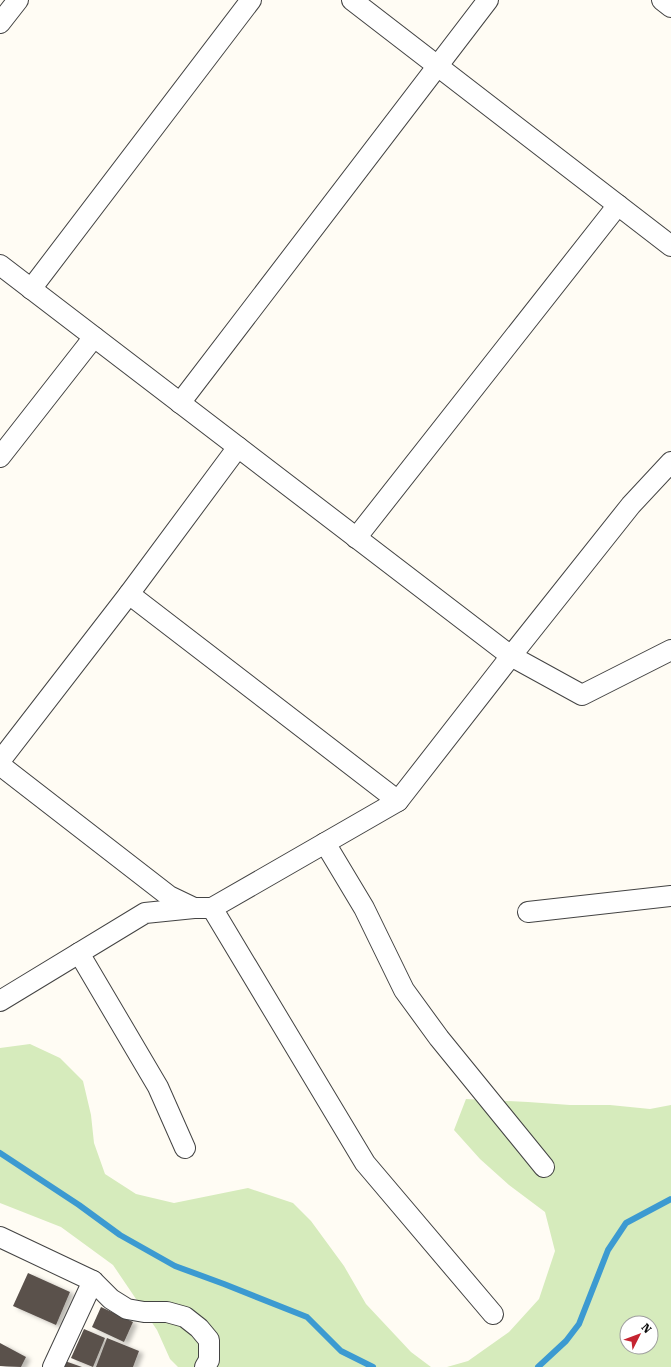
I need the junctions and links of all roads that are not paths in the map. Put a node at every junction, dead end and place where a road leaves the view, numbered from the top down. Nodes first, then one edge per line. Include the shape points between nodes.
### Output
1 (18, 0) edge
2 (251, 0) edge
3 (352, 0) edge
4 (488, 0) edge
5 (662, 0) edge
6 (671, 7) edge
7 (0, 23) edge
8 (437, 66) junction
9 (618, 205) junction
10 (671, 246) edge
11 (0, 265) edge
12 (31, 289) junction
13 (94, 337) junction
14 (180, 403) junction
15 (238, 447) junction
16 (0, 457) edge
17 (671, 462) edge
18 (356, 538) junction
19 (130, 594) junction
20 (671, 650) edge
21 (511, 656) junction
22 (0, 761) edge
23 (0, 765) edge
24 (398, 800) junction
25 (325, 843) junction
26 (671, 896) edge
27 (203, 908) junction
28 (528, 912) dead end
29 (79, 953) junction
30 (0, 1001) edge
31 (185, 1148) dead end
32 (544, 1167) dead end
33 (0, 1237) edge
34 (93, 1281) junction
35 (493, 1314) dead end
36 (53, 1367) edge
37 (205, 1367) edge

1 - 7 street
2 - 12 street
3 - 8 street
4 - 8 street
5 - 6 street
8 - 9 street
8 - 14 street
9 - 10 street
9 - 18 street
11 - 12 street
12 - 13 street
13 - 14 street
13 - 16 street
14 - 15 street
15 - 18 street
15 - 19 street
17 - 21 street via 631,505
18 - 21 street
19 - 22 street
19 - 24 street
20 - 21 street via 582,695
21 - 24 street
23 - 27 street via 169,896
24 - 25 street
25 - 27 street
25 - 32 street via 364,908 404,990 439,1038
26 - 28 street
27 - 29 street via 145,913
27 - 35 street via 365,1163
29 - 30 street
29 - 31 street via 158,1087
33 - 34 street
34 - 36 street
34 - 37 street via 111,1299 127,1309 166,1312 185,1317 209,1340 209,1360

